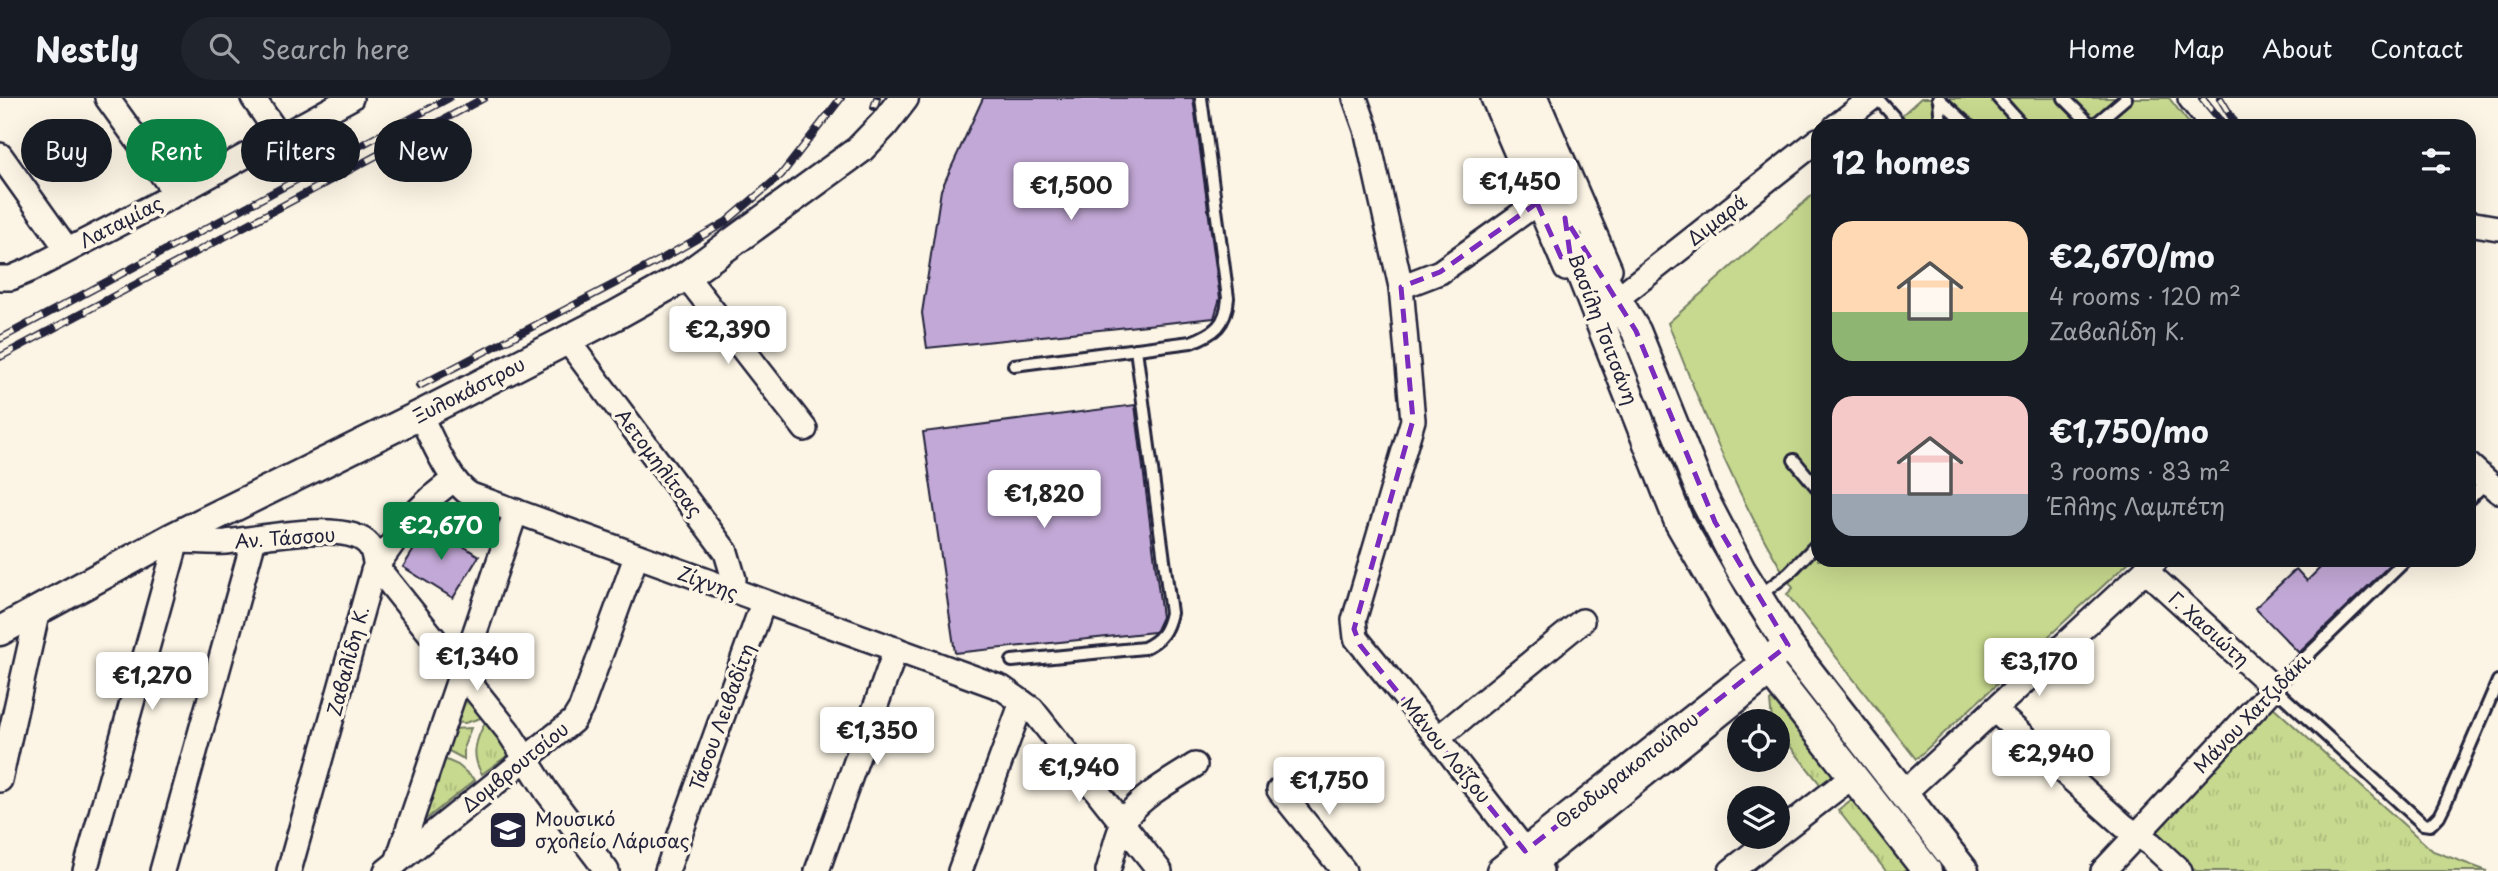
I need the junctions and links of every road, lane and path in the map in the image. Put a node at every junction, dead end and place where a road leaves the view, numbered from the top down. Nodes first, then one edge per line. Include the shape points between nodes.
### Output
1 (107, 98) edge
2 (253, 98) edge
3 (351, 98) edge
4 (904, 98) edge
5 (1201, 98) edge
6 (1355, 98) edge
7 (1493, 98) edge
8 (1514, 98) edge
9 (1536, 98) edge
10 (1875, 98) edge
11 (1939, 98) edge
12 (1998, 98) edge
13 (2064, 98) edge
14 (2190, 98) edge
15 (2123, 99) edge
16 (1843, 112) edge
17 (268, 119) edge
18 (313, 119) edge
19 (1895, 119) edge
20 (1940, 119) edge
21 (1962, 119) edge
22 (2017, 119) edge
23 (2086, 119) edge
24 (2101, 119) edge
25 (2207, 119) edge
26 (1811, 145) edge
27 (0, 155) edge
28 (241, 158) edge
29 (176, 194) junction
30 (1537, 202) junction
31 (2476, 224) edge
32 (2498, 228) edge
33 (67, 249) junction
34 (685, 276) junction
35 (0, 278) edge
36 (1401, 287) junction
37 (1611, 300) junction
38 (567, 340) junction
39 (1136, 349) junction
40 (1014, 365) dead end
41 (420, 415) junction
42 (805, 429) dead end
43 (1794, 460) dead end
44 (2476, 471) edge
45 (454, 479) junction
46 (1811, 481) edge
47 (2492, 486) edge
48 (2476, 495) edge
49 (516, 512) junction
50 (175, 539) junction
51 (254, 539) junction
52 (1811, 550) edge
53 (636, 557) junction
54 (376, 566) junction
55 (2148, 567) edge
56 (2152, 567) edge
57 (2399, 567) edge
58 (732, 592) junction
59 (1758, 597) junction
60 (763, 603) junction
61 (37, 610) junction
62 (1582, 621) dead end
63 (0, 631) edge
64 (1788, 645) junction
65 (896, 649) junction
66 (1012, 661) dead end
67 (1768, 669) junction
68 (461, 670) junction
69 (2498, 681) edge
70 (2274, 688) junction
71 (1027, 706) junction
72 (1994, 710) junction
73 (1438, 738) junction
74 (527, 760) junction
75 (1195, 765) dead end
76 (1853, 776) junction
77 (0, 780) edge
78 (1279, 790) dead end
79 (1904, 793) junction
80 (1790, 824) edge
81 (1123, 825) junction
82 (2137, 835) junction
83 (1758, 849) edge
84 (1533, 865) edge
85 (391, 866) edge
86 (85, 871) edge
87 (162, 871) edge
88 (289, 871) edge
89 (607, 871) edge
90 (667, 871) edge
91 (817, 871) edge
92 (960, 871) edge
93 (1108, 871) edge
94 (1160, 871) edge
95 (1344, 871) edge
96 (1501, 871) edge
97 (1731, 871) edge
98 (1927, 871) edge
99 (1965, 871) edge
100 (2103, 871) edge
101 (2180, 871) edge

1 - 29 street
2 - 17 street
3 - 18 street, Λαταμίας
4 - 34 street, Ξυλοκάστρου via 859,150
5 - 39 lane via 1227,313 1219,327 1191,342
6 - 36 street
7 - 30 street
8 - 37 street, Βασίλη Τσιτσάνη via 1547,170 1568,238
9 - 37 street, Βασίλη Τσιτσάνη via 1605,259
10 - 16 street
10 - 19 lane
11 - 20 lane
11 - 21 lane
12 - 22 lane
13 - 23 lane
14 - 25 street
15 - 24 lane
26 - 37 street, Διμαρά
27 - 33 street
28 - 29 street, Λαταμίας
29 - 33 street, Λαταμίας
30 - 36 street via 1440,272
30 - 37 street via 1572,282
31 - 32 street
33 - 35 street, Λαταμίας via 18,276
34 - 38 street, Ξυλοκάστρου
34 - 42 street
36 - 73 street, Μάνου Λοΐζου via 1413,420 1354,629 1360,646
37 - 59 street, Βασίλη Τσιτσάνη via 1636,331 1714,523
37 - 67 street, Βασίλη Τσιτσάνη via 1679,522
38 - 41 street, Ξυλοκάστρου
38 - 58 street, Αετομηλίτσας via 726,552 734,579
39 - 40 lane
39 - 66 lane via 1171,613 1167,628 1159,641 1144,648
41 - 45 street, Ζίχνης
41 - 50 street, Ξυλοκάστρου
43 - 46 lane
44 - 47 street
45 - 49 street, Ζίχνης via 471,495
45 - 54 street, Ζαβαλίδη Κ. via 412,516
47 - 48 lane
49 - 53 street, Ζίχνης
49 - 68 street
50 - 51 street, Αν. Τάσσου
50 - 61 street, Ξυλοκάστρου
50 - 86 street
51 - 54 street, Αν. Τάσσου via 347,534 369,545
51 - 87 street
52 - 59 lane
53 - 58 street, Ζίχνης
53 - 74 street, Δομβρουτσίου via 577,715
54 - 68 street, Αν. Τάσσου
54 - 88 street, Ζαβαλίδη Κ.
55 - 72 street
56 - 70 street, Γ. Χασιώτη
57 - 70 lane, Μάνου Χατζιδάκι
58 - 60 street, Ζίχνης
59 - 64 street, Βασίλη Τσιτσάνη
60 - 65 street, Ζίχνης
60 - 90 street, Τάσου Λειβαδίτη
61 - 63 street, Ξυλοκάστρου
61 - 77 street
62 - 73 street
64 - 67 street, Θεοδωρακοπούλου
64 - 79 street, Βασίλη Τσιτσάνη
65 - 71 street, Ζίχνης via 1002,688
65 - 91 street
67 - 76 street, Βασίλη Τσιτσάνη
67 - 84 street, Θεοδωρακοπούλου
68 - 74 street, Αν. Τάσσου
68 - 85 street
69 - 70 lane via 2445,804 2430,825 2423,824
70 - 82 street, Μάνου Χατζιδάκι
71 - 81 street
71 - 92 street
72 - 79 street
72 - 82 street
73 - 84 street, Μάνου Λοΐζου
74 - 85 street, Δομβρουτσίου
74 - 89 street, Αν. Τάσσου
75 - 81 street via 1139,804
76 - 80 street
76 - 98 street, Βασίλη Τσιτσάνη
78 - 95 street
79 - 99 street, Βασίλη Τσιτσάνη
81 - 93 street
81 - 94 street
82 - 100 street, Μάνου Χατζιδάκι
82 - 101 street
83 - 97 street
84 - 96 street, Θεοδωρακοπούλου

